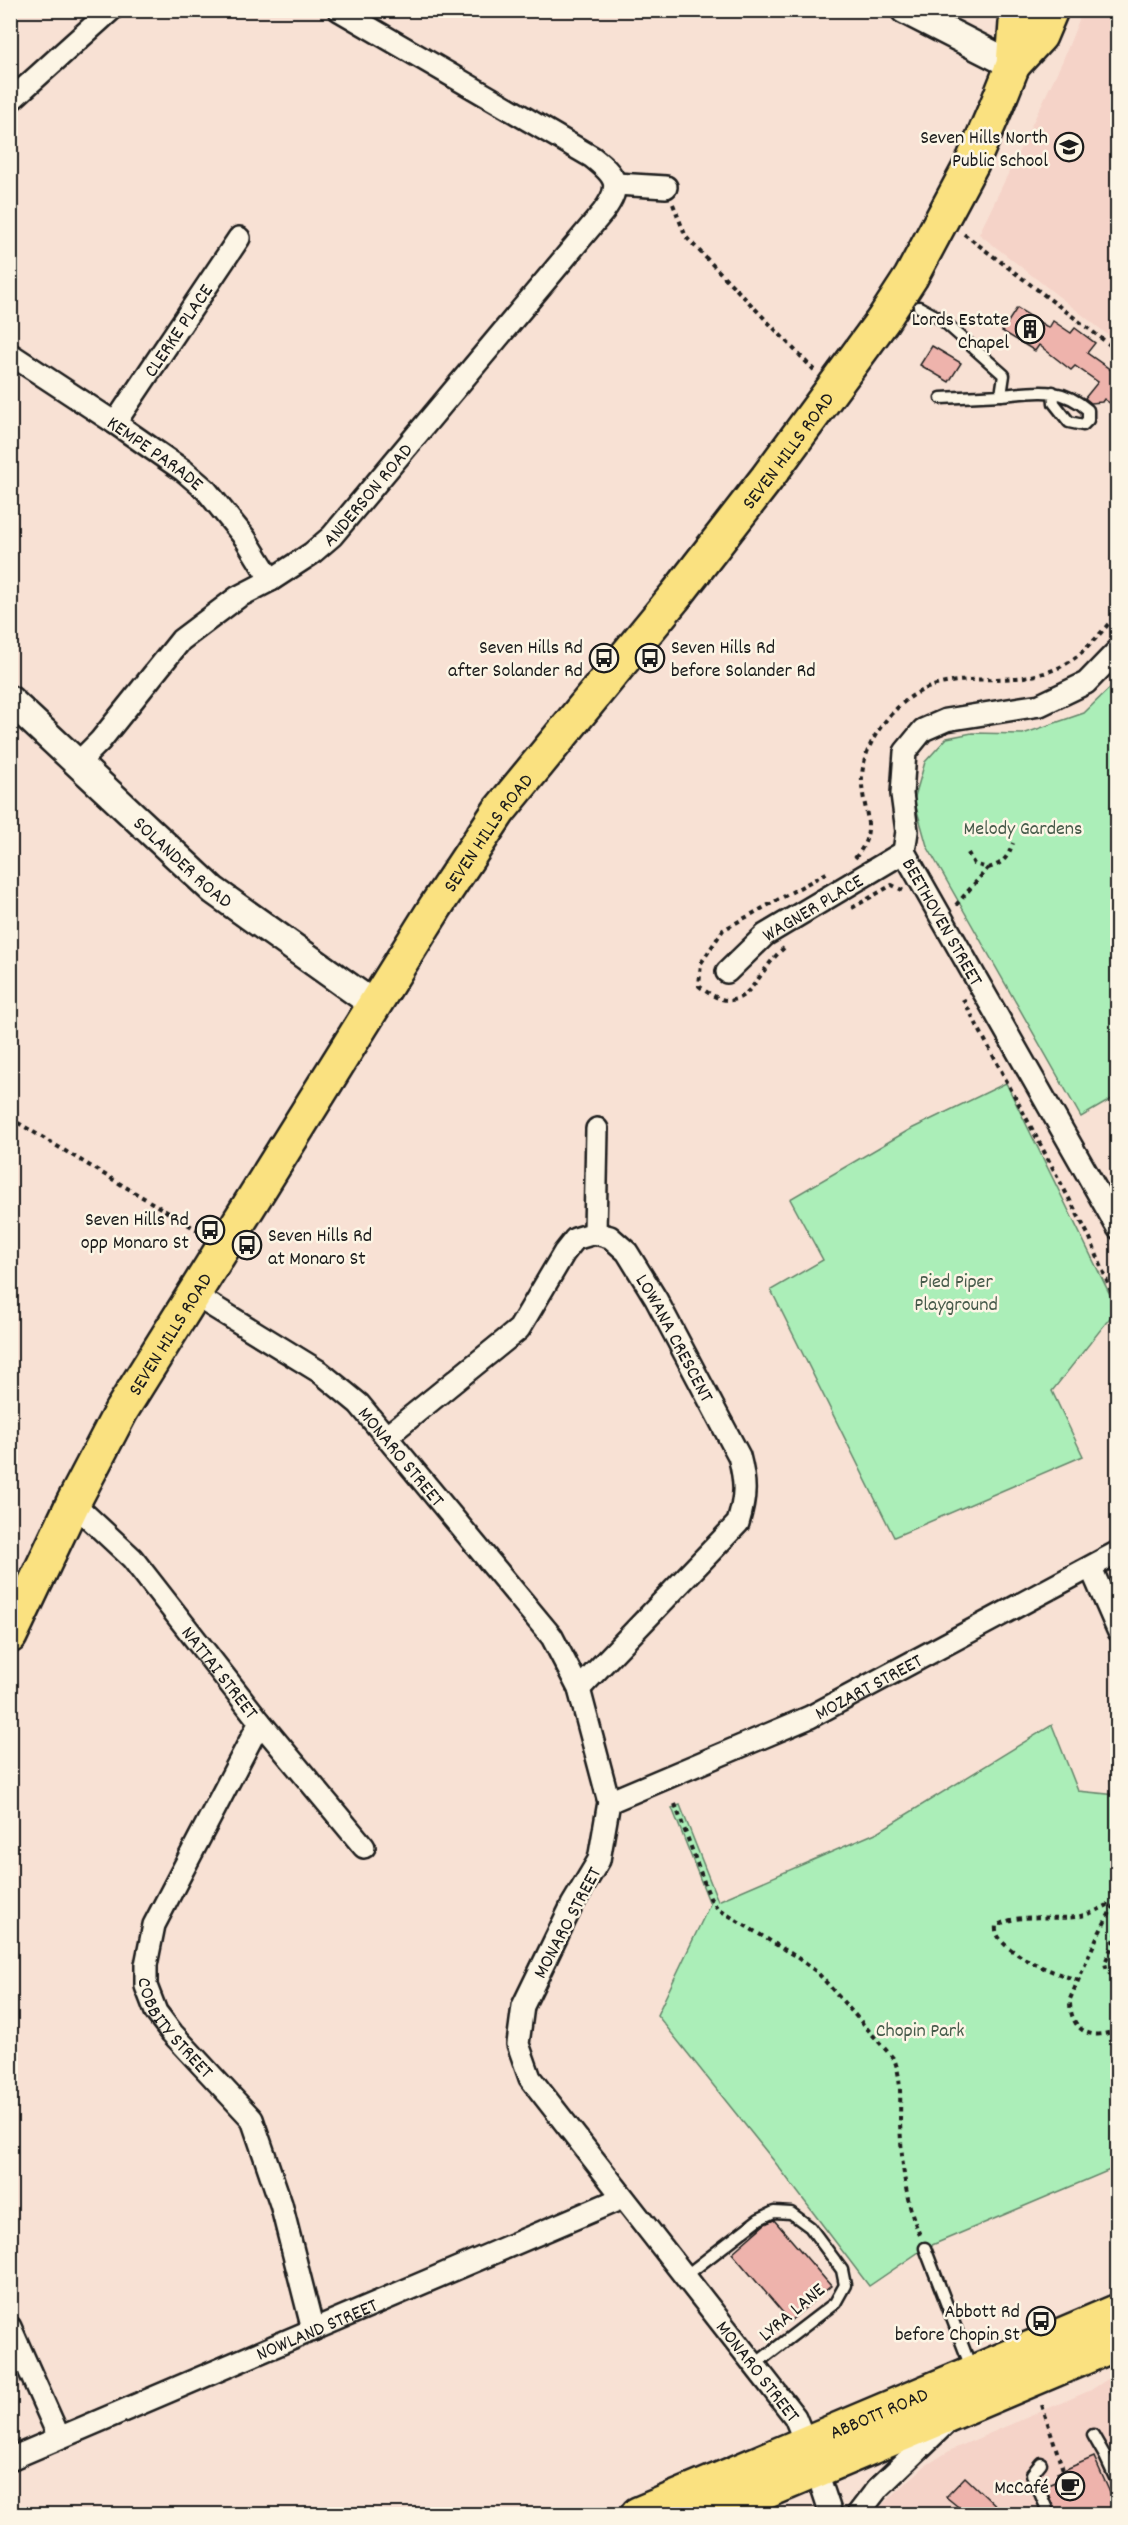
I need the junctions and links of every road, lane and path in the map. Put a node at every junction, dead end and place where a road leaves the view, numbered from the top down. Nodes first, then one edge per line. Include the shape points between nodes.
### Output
1 (111, 10) edge
2 (339, 10) edge
3 (905, 10) edge
4 (1021, 10) edge
5 (1051, 10) edge
6 (1013, 64) junction
7 (10, 101) edge
8 (616, 184) junction
9 (666, 187) joint
10 (964, 234) dead end
11 (239, 238) dead end
12 (919, 307) dead end
13 (1118, 351) edge
14 (10, 354) edge
15 (815, 371) dead end
16 (1053, 392) dead end
17 (1001, 395) junction
18 (941, 398) dead end
19 (116, 423) junction
20 (271, 579) junction
21 (1118, 613) edge
22 (1118, 650) edge
23 (10, 700) edge
24 (78, 763) junction
25 (1013, 843) dead end
26 (904, 852) junction
27 (968, 853) dead end
28 (848, 861) dead end
29 (988, 868) junction
30 (832, 870) dead end
31 (909, 894) dead end
32 (843, 913) dead end
33 (941, 916) junction
34 (786, 946) dead end
35 (727, 972) dead end
36 (961, 995) dead end
37 (373, 1004) junction
38 (10, 1118) edge
39 (597, 1129) dead end
40 (1118, 1228) edge
41 (199, 1231) dead end
42 (595, 1233) junction
43 (193, 1294) junction
44 (1118, 1309) edge
45 (386, 1437) junction
46 (73, 1503) junction
47 (1118, 1552) edge
48 (1091, 1568) junction
49 (1118, 1630) edge
50 (10, 1636) edge
51 (579, 1689) junction
52 (260, 1722) junction
53 (609, 1802) junction
54 (675, 1804) dead end
55 (364, 1847) dead end
56 (1117, 1900) edge
57 (1118, 1931) edge
58 (1078, 1980) junction
59 (1118, 1980) edge
60 (1118, 2029) edge
61 (622, 2198) junction
62 (925, 2248) joint
63 (684, 2277) junction
64 (1118, 2311) edge
65 (10, 2327) edge
66 (313, 2330) junction
67 (1118, 2343) edge
68 (754, 2365) junction
69 (974, 2373) junction
70 (1042, 2405) dead end
71 (947, 2415) junction
72 (1093, 2435) dead end
73 (59, 2437) junction
74 (811, 2456) junction
75 (10, 2459) edge
76 (1041, 2463) dead end
77 (1063, 2470) dead end
78 (1118, 2484) edge
79 (726, 2512) edge
80 (638, 2514) edge
81 (831, 2514) edge
82 (858, 2514) edge
83 (1049, 2514) edge

1 - 7 street
2 - 8 street via 592,157
3 - 6 street
4 - 6 main road, SEVEN HILLS ROAD via 1016,23
5 - 6 main road, SEVEN HILLS ROAD via 1040,36
6 - 37 main road, SEVEN HILLS ROAD via 941,225 883,320 677,594 499,811
8 - 9 street
8 - 20 street, ANDERSON ROAD via 603,212 332,536
9 - 15 path via 686,237
10 - 13 path
11 - 19 street, CLERKE PLACE
12 - 17 lane via 941,319 1004,375
14 - 19 street, KEMPE PARADE
16 - 17 lane
17 - 18 lane
19 - 20 street, KEMPE PARADE via 206,490 245,538
20 - 24 street, ANDERSON ROAD via 238,597 181,640
21 - 28 path via 1088,646 1061,667 1025,678 937,685 895,710 866,756 862,787 869,830 856,857
22 - 26 street, BEETHOVEN STREET via 1086,683 1040,705 945,720 923,730 905,752
23 - 24 street, SOLANDER ROAD
24 - 37 street, SOLANDER ROAD via 213,891
25 - 29 path via 1008,856
26 - 33 street, BEETHOVEN STREET
26 - 35 street, WAGNER PLACE via 765,934
27 - 29 path via 974,864
29 - 33 path via 954,908
30 - 34 path via 723,930 701,963 699,986 713,998 729,1001 744,997 773,957
31 - 32 path via 892,885
33 - 40 street, BEETHOVEN STREET
36 - 44 path via 1090,1238
37 - 43 main road, SEVEN HILLS ROAD
38 - 41 path
39 - 42 street
42 - 45 street via 575,1239 519,1329
42 - 51 street, LOWANA CRESCENT via 610,1237 627,1252 656,1299 739,1456 745,1499 738,1523
43 - 45 street, MONARO STREET via 320,1372 359,1404
43 - 46 main road, SEVEN HILLS ROAD via 121,1411
45 - 51 street, MONARO STREET via 552,1637
46 - 50 main road, SEVEN HILLS ROAD
46 - 52 street, NATTAI STREET via 132,1558
47 - 48 street, MOZART STREET
48 - 49 street
48 - 53 street, MOZART STREET via 810,1717
51 - 53 street, MONARO STREET
52 - 55 street, NATTAI STREET
52 - 66 street, COBBITY STREET via 154,1925 146,1986 156,2012 172,2033 252,2119 281,2204
53 - 61 street, MONARO STREET via 598,1860 523,2006 518,2044 530,2078
54 - 62 path via 710,1898 718,1909 817,1972 894,2059 899,2076 909,2212
56 - 58 path
56 - 58 path via 1079,1916 1033,1917 996,1926 1000,1940 1015,1952 1059,1975
57 - 59 path via 1104,1963
58 - 60 path via 1070,1999 1074,2021 1094,2035
61 - 63 street, MONARO STREET
61 - 66 street, NOWLAND STREET
62 - 69 lane
63 - 68 street, MONARO STREET
63 - 68 lane, LYRA LANE via 759,2219 774,2212 791,2214 810,2227 842,2270 844,2285 836,2303
64 - 69 main road, ABBOTT ROAD
65 - 73 street
66 - 73 street, NOWLAND STREET
67 - 71 main road, ABBOTT ROAD
68 - 74 street, MONARO STREET via 795,2417
69 - 74 main road, ABBOTT ROAD
70 - 77 path
71 - 74 main road, ABBOTT ROAD
71 - 82 street via 947,2421 878,2488
72 - 78 lane
73 - 75 street, NOWLAND STREET
74 - 79 main road, ABBOTT ROAD
74 - 80 main road, ABBOTT ROAD
74 - 81 street, MONARO STREET
76 - 83 lane via 1032,2474

